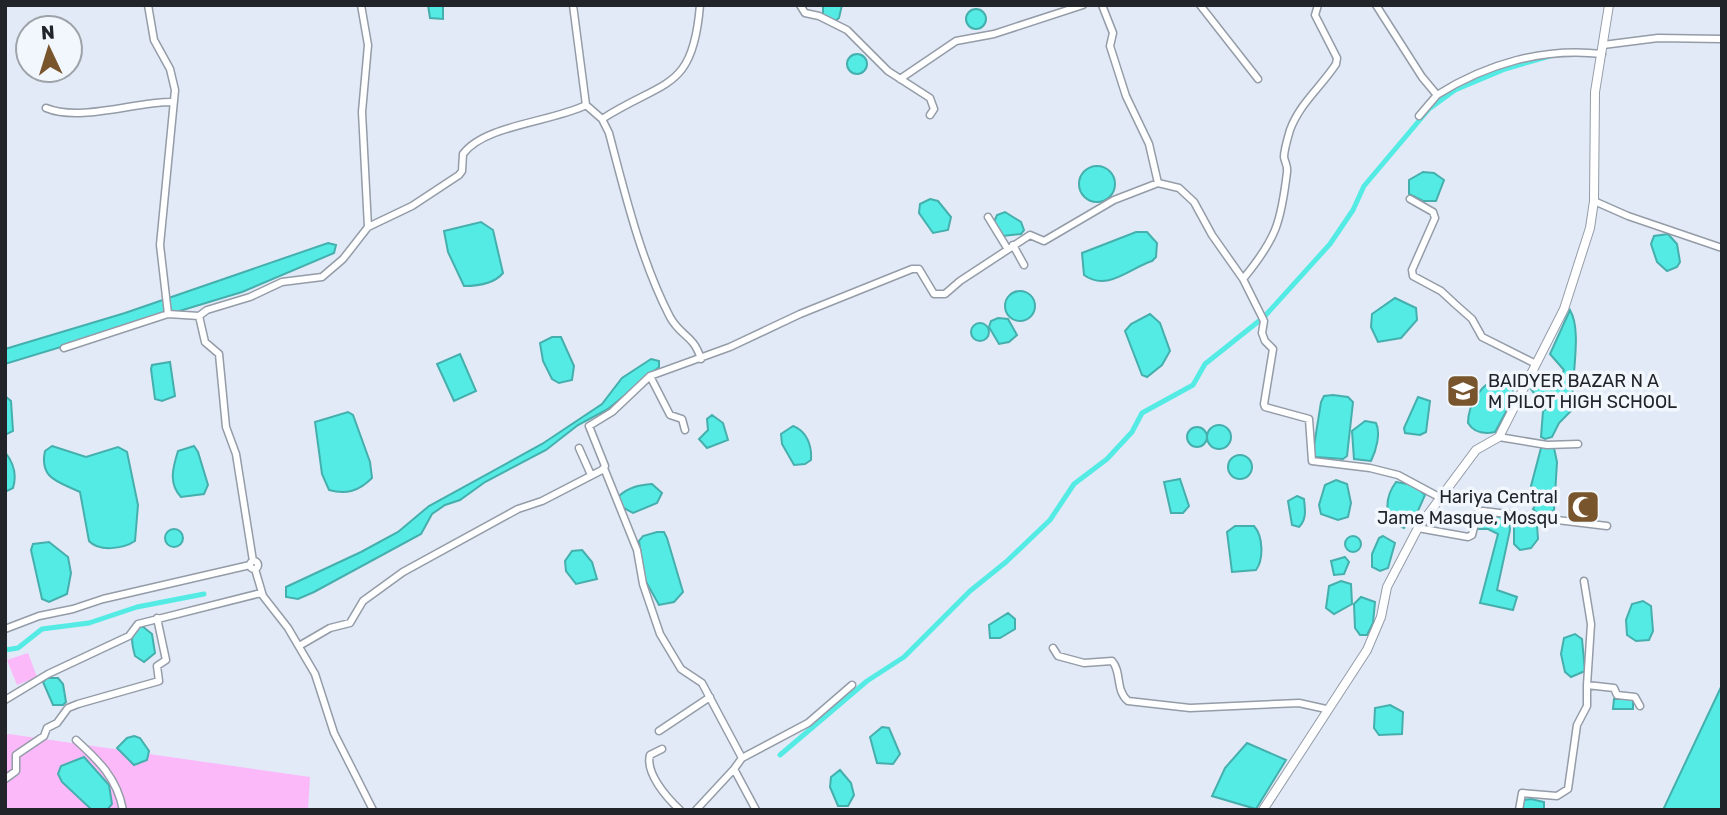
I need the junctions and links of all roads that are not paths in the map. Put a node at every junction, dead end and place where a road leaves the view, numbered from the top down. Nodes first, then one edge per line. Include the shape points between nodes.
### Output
1 (148, 5) edge
2 (361, 5) edge
3 (573, 5) edge
4 (700, 5) edge
5 (800, 5) edge
6 (1083, 5) edge
7 (1102, 5) edge
8 (1200, 5) edge
9 (1318, 5) edge
10 (1376, 5) edge
11 (1609, 5) edge
12 (1722, 39) edge
13 (1602, 49) junction
14 (901, 79) junction
15 (1258, 79) dead end
16 (1437, 95) junction
17 (171, 102) junction
18 (586, 105) junction
19 (46, 108) dead end
20 (930, 116) dead end
21 (1419, 117) dead end
22 (602, 119) junction
23 (1158, 183) junction
24 (1410, 199) dead end
25 (1594, 201) junction
26 (988, 217) dead end
27 (368, 227) junction
28 (1010, 247) junction
29 (1722, 248) edge
30 (1024, 265) dead end
31 (1243, 279) junction
32 (168, 313) junction
33 (199, 316) junction
34 (64, 348) dead end
35 (701, 359) junction
36 (1536, 364) junction
37 (650, 376) junction
38 (685, 430) dead end
39 (1499, 437) junction
40 (1578, 444) dead end
41 (579, 448) dead end
42 (604, 468) junction
43 (591, 475) junction
44 (1439, 497) junction
45 (1607, 526) dead end
46 (1418, 528) junction
47 (253, 565) junction
48 (1584, 581) dead end
49 (261, 593) junction
50 (157, 618) junction
51 (5, 629) edge
52 (299, 646) junction
53 (1053, 648) dead end
54 (852, 685) dead end
55 (1587, 685) junction
56 (710, 697) junction
57 (5, 700) edge
58 (1640, 706) dead end
59 (1326, 709) junction
60 (659, 731) dead end
61 (76, 740) dead end
62 (662, 749) dead end
63 (741, 758) junction
64 (734, 769) junction
65 (5, 779) edge
66 (123, 810) edge
67 (373, 810) edge
68 (680, 810) edge
69 (696, 810) edge
70 (755, 810) edge
71 (1263, 810) edge
72 (1519, 810) edge

1 - 17 street via 157,49 173,78
2 - 27 street via 368,45 362,112
3 - 18 street
4 - 22 street via 692,52 677,78
5 - 14 street via 808,14 847,30 874,60
6 - 14 street via 947,44
7 - 23 street via 1112,33 1110,46 1126,96 1149,144
8 - 15 street
9 - 31 street via 1314,15 1336,64 1304,102 1290,131 1284,154 1284,203 1277,228 1269,248
10 - 16 street
11 - 13 main road
12 - 13 street via 1658,38
13 - 16 street via 1539,54 1461,81
13 - 25 main road via 1595,92
14 - 20 street via 930,99 934,109
16 - 21 street
17 - 19 street via 91,111
17 - 32 street via 160,245
18 - 22 street
18 - 27 street via 486,135 463,154 459,175 412,206
22 - 35 street via 670,316 682,333 694,340
23 - 28 street via 1114,200 1044,241 1030,235
23 - 31 street via 1179,188 1194,202
24 - 36 street via 1433,212 1435,218 1413,276 1448,297 1472,319 1482,337
25 - 29 street
25 - 36 main road via 1590,229 1564,309
26 - 28 street
27 - 33 street via 322,277 282,282
28 - 30 street
28 - 35 street via 940,296 934,294 919,269 912,269
31 - 44 street via 1264,321 1262,333 1273,349 1265,407 1309,419 1312,461 1398,475
32 - 33 street
32 - 34 street
33 - 47 street via 205,342 219,354 226,427 236,454
35 - 37 street
36 - 39 main road
37 - 38 street via 670,415 682,419
37 - 42 street via 612,412 589,425
39 - 40 street via 1548,445
39 - 44 main road via 1476,450
41 - 43 street
42 - 43 street
42 - 56 street via 637,550 660,634 674,660 702,683
43 - 52 street via 403,572 363,601 350,623 330,628
44 - 46 main road
45 - 46 street via 1483,511 1478,512 1468,537
46 - 59 main road via 1387,587 1367,650
47 - 49 street
47 - 51 street via 103,599
48 - 55 street via 1591,624
49 - 50 street
49 - 52 street
50 - 57 street via 138,624 129,636
50 - 65 street via 166,660 157,666 159,681 68,708 44,736 16,754 16,771
52 - 67 street via 315,674 334,733
53 - 59 street via 1058,656 1075,661 1112,661 1121,695 1128,701 1190,708 1299,703
54 - 63 street via 808,723
55 - 58 street via 1614,688 1617,695 1635,697
55 - 72 street via 1587,706 1577,725 1568,789 1557,796 1522,793
56 - 60 street
56 - 63 street
59 - 71 main road
61 - 66 street via 117,785
62 - 68 street via 650,755 649,762 666,797
63 - 64 street
64 - 69 street
64 - 70 street

